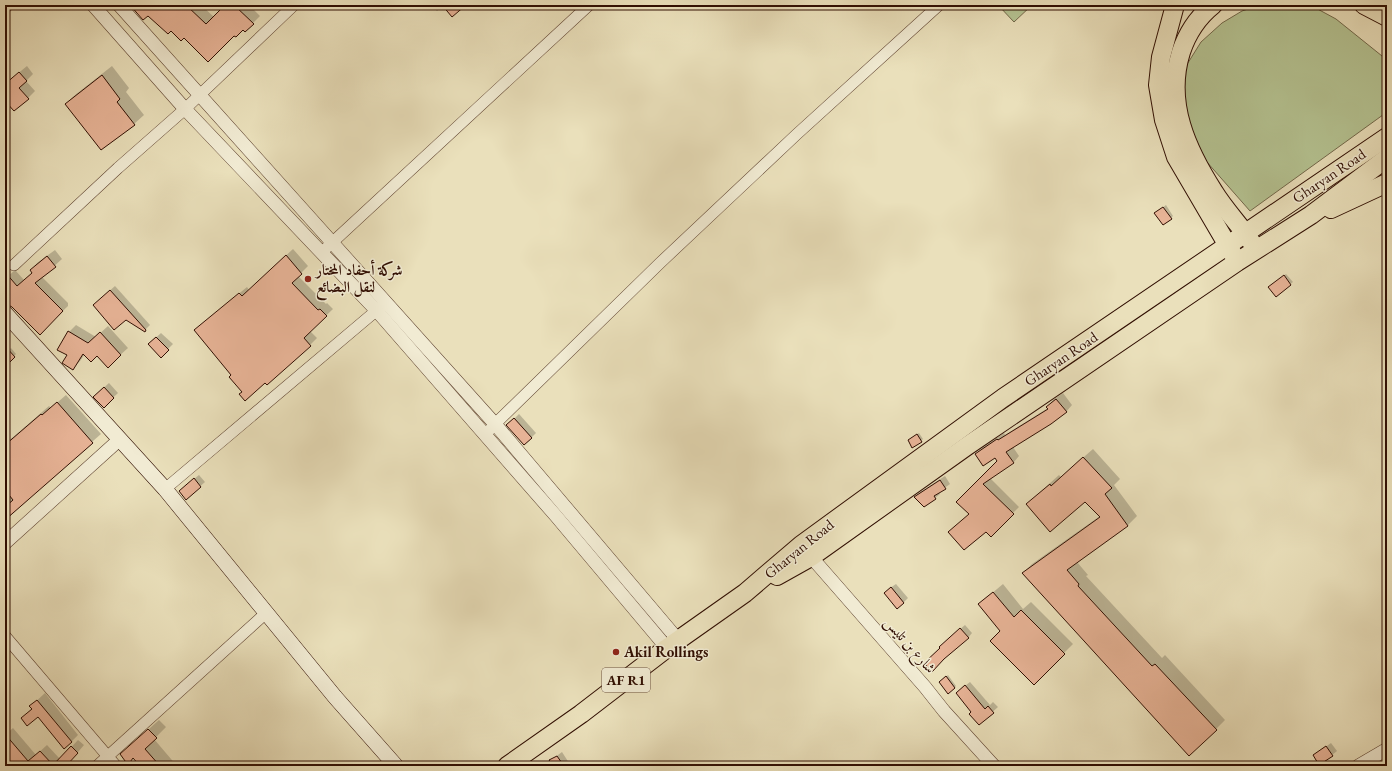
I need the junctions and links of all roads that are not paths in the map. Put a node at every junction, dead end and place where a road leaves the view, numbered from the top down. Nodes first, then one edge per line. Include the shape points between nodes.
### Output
1 (8, 5) edge
2 (93, 5) edge
3 (119, 5) edge
4 (294, 5) edge
5 (589, 5) edge
6 (939, 5) edge
7 (1175, 5) edge
8 (1213, 5) edge
9 (1364, 5) edge
10 (5, 8) edge
11 (1387, 17) edge
12 (200, 95) junction
13 (185, 109) junction
14 (1387, 137) edge
15 (1387, 158) edge
16 (1387, 183) edge
17 (1311, 215) junction
18 (1245, 233) junction
19 (333, 242) junction
20 (1227, 246) junction
21 (1256, 248) junction
22 (322, 252) junction
23 (1237, 262) junction
24 (14, 265) dead end
25 (382, 306) junction
26 (5, 313) edge
27 (495, 424) junction
28 (485, 435) junction
29 (120, 439) junction
30 (165, 488) junction
31 (5, 543) edge
32 (806, 551) junction
33 (266, 613) junction
34 (5, 636) edge
35 (673, 644) junction
36 (1387, 749) edge
37 (108, 756) junction
38 (97, 766) edge
39 (116, 766) edge
40 (396, 766) edge
41 (507, 766) edge
42 (994, 766) edge
43 (1358, 766) edge

1 - 10 street
2 - 13 street
3 - 12 street
4 - 12 street
5 - 19 street
6 - 27 street via 796,134
7 - 20 highway via 1161,57 1158,85 1164,120 1176,157
8 - 18 highway via 1194,25 1184,42 1176,66 1177,110 1188,146 1214,193
9 - 11 highway
12 - 13 street
12 - 19 street
13 - 22 street
13 - 24 street
14 - 18 highway, Gharyan Road
15 - 17 highway, Gharyan Road
16 - 17 highway via 1339,206
17 - 21 highway, Gharyan Road
18 - 20 highway, Gharyan Road
18 - 21 highway
19 - 22 street
19 - 25 street
20 - 23 highway
20 - 32 highway, Gharyan Road via 1003,398
21 - 23 highway, Gharyan Road
22 - 25 street
23 - 32 highway, Gharyan Road via 967,446
25 - 27 street
25 - 28 street
25 - 30 street
26 - 29 main road
27 - 28 street
27 - 35 street
28 - 35 street
29 - 30 main road
29 - 31 street
30 - 33 main road
32 - 35 highway, Gharyan Road / AF R1
32 - 42 street, شارع بن تليس
33 - 37 street
33 - 40 main road
34 - 37 street
35 - 41 highway, Gharyan Road / AF R1
36 - 43 street
37 - 38 street
37 - 39 street

